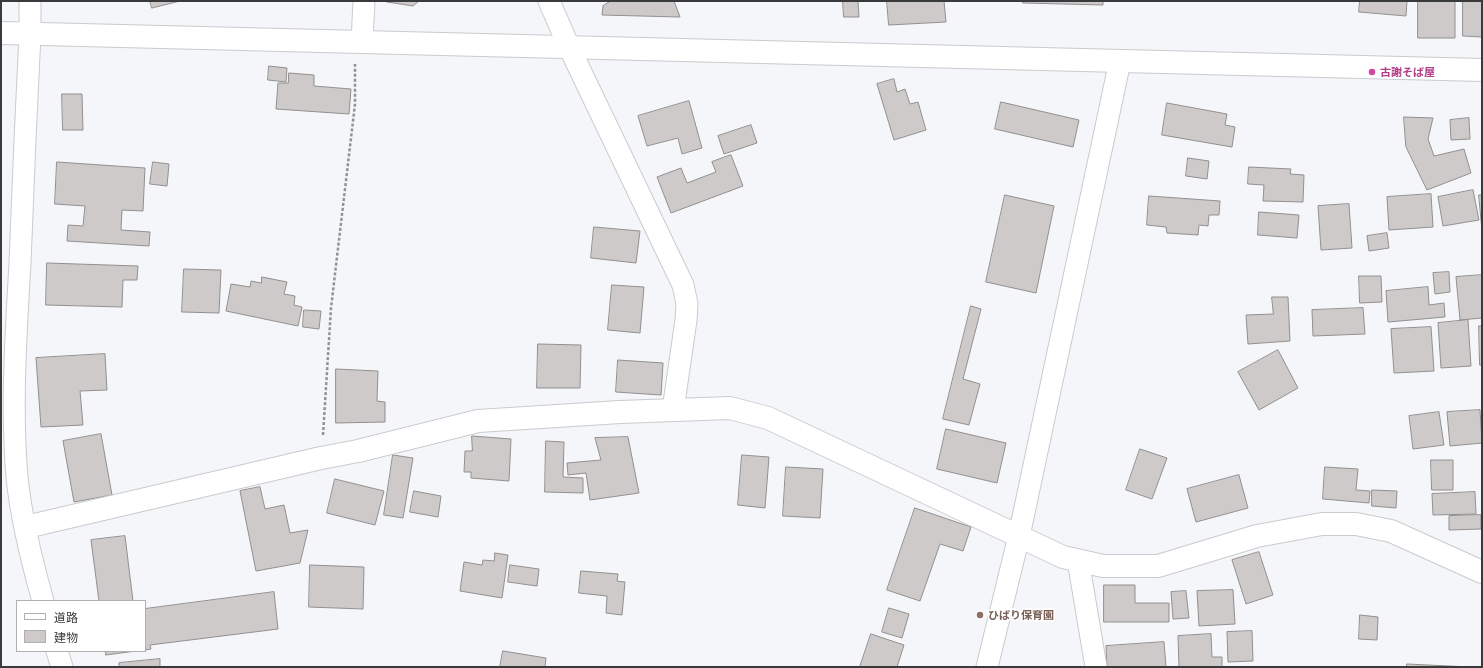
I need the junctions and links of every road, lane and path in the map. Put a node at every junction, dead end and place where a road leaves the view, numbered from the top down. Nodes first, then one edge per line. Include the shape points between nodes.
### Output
1 (30, 1) edge
2 (364, 1) edge
3 (549, 1) edge
4 (1, 33) edge
5 (30, 34) junction
6 (362, 42) junction
7 (569, 48) junction
8 (1120, 61) junction
9 (1482, 70) edge
10 (673, 410) junction
11 (321, 458) junction
12 (26, 527) junction
13 (1019, 536) junction
14 (1078, 560) junction
15 (1482, 572) edge
16 (43, 600) edge
17 (57, 652) edge
18 (62, 667) edge
19 (987, 667) edge
20 (1096, 667) edge

1 - 5 street
2 - 6 street
3 - 7 street
4 - 5 street
5 - 6 street
5 - 12 street via 15,365 18,478
6 - 7 street
6 - 11 path via 355,61 355,104 331,308
7 - 8 street
7 - 10 street via 683,285 687,304 686,320
8 - 9 street
8 - 13 street
10 - 11 street via 478,421
10 - 13 street via 730,408 768,418
11 - 12 street
12 - 16 street
13 - 14 street via 1063,557
13 - 19 street
14 - 15 street via 1103,566 1158,566 1257,536 1322,524 1356,524 1391,531
14 - 20 street
17 - 18 street

